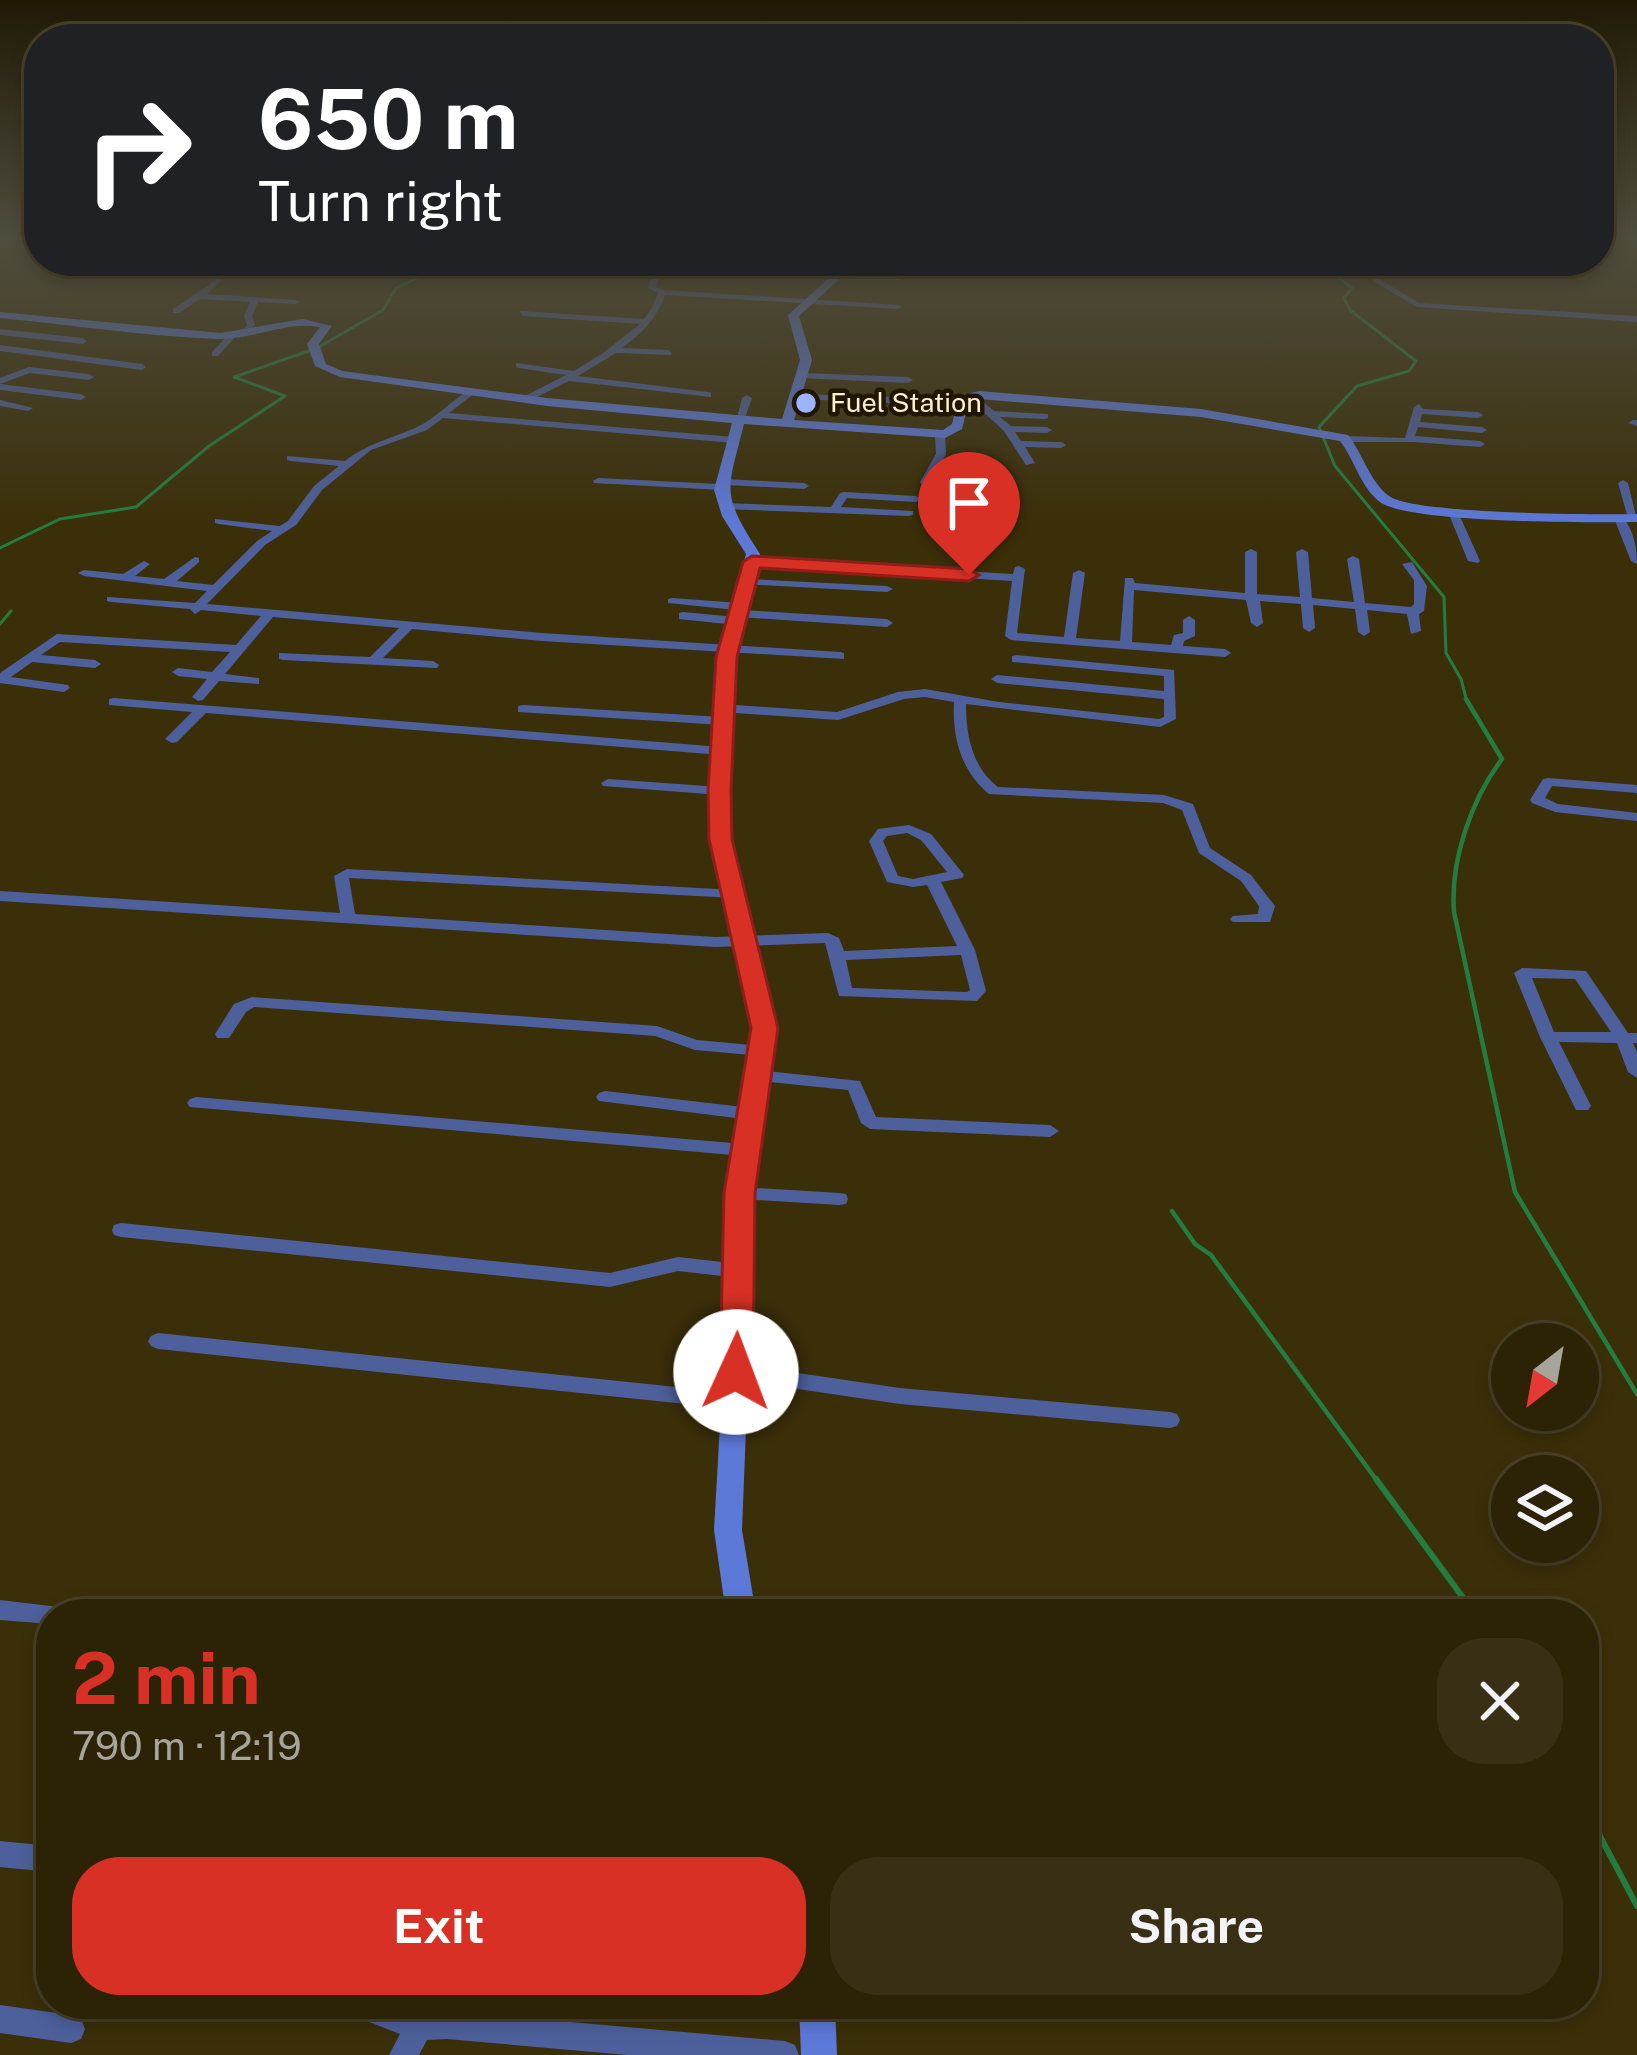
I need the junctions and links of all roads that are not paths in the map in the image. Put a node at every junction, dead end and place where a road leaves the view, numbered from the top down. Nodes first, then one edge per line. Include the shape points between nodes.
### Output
1 (35, 336) edge
2 (237, 336) edge
3 (321, 336) edge
4 (630, 336) edge
5 (799, 336) edge
6 (83, 341) dead end
7 (614, 350) junction
8 (668, 353) dead end
9 (1, 354) edge
10 (215, 354) dead end
11 (519, 365) dead end
12 (142, 367) dead end
13 (67, 374) junction
14 (571, 376) junction
15 (803, 376) junction
16 (908, 380) dead end
17 (0, 384) edge
18 (34, 392) junction
19 (472, 392) junction
20 (59, 394) junction
21 (708, 395) dead end
22 (971, 396) junction
23 (81, 397) dead end
24 (799, 397) junction
25 (747, 398) dead end
26 (526, 399) junction
27 (895, 400) dead end
28 (0, 403) edge
29 (28, 408) dead end
30 (610, 409) junction
31 (994, 414) junction
32 (1478, 415) dead end
33 (436, 416) junction
34 (1046, 416) dead end
35 (787, 423) junction
36 (1414, 424) junction
37 (1008, 429) junction
38 (589, 430) junction
39 (736, 430) junction
40 (1047, 430) dead end
41 (1482, 430) dead end
42 (940, 434) junction
43 (1340, 437) junction
44 (1410, 439) junction
45 (1480, 444) dead end
46 (1064, 450) dead end
47 (291, 458) dead end
48 (347, 464) junction
49 (598, 482) dead end
50 (800, 482) dead end
51 (985, 482) dead end
52 (654, 484) junction
53 (1623, 484) dead end
54 (723, 487) junction
55 (646, 498) dead end
56 (916, 500) dead end
57 (834, 510) junction
58 (1453, 512) junction
59 (909, 513) dead end
60 (1630, 518) edge
61 (219, 520) dead end
62 (282, 530) junction
63 (1251, 552) dead end
64 (1302, 552) dead end
65 (1353, 559) dead end
66 (195, 560) dead end
67 (1474, 561) dead end
68 (1637, 561) edge
69 (752, 562) junction
70 (144, 564) dead end
71 (1408, 564) dead end
72 (84, 573) dead end
73 (1079, 573) dead end
74 (124, 579) junction
75 (747, 582) junction
76 (167, 583) junction
77 (887, 589) dead end
78 (216, 590) junction
79 (1252, 598) junction
80 (110, 599) dead end
81 (672, 601) dead end
82 (1307, 602) junction
83 (1360, 607) junction
84 (186, 609) junction
85 (1412, 610) junction
86 (269, 614) junction
87 (738, 614) junction
88 (682, 616) dead end
89 (1189, 620) dead end
90 (887, 623) dead end
91 (1258, 623) dead end
92 (408, 626) junction
93 (1310, 628) dead end
94 (1415, 631) dead end
95 (1364, 632) dead end
96 (1070, 640) junction
97 (1126, 645) junction
98 (239, 649) junction
99 (729, 649) junction
100 (1177, 649) junction
101 (1225, 652) dead end
102 (283, 656) dead end
103 (839, 656) dead end
104 (29, 658) junction
105 (1016, 659) dead end
106 (374, 661) junction
107 (95, 664) dead end
108 (433, 665) dead end
109 (178, 672) dead end
110 (217, 677) junction
111 (0, 679) edge
112 (998, 679) dead end
113 (255, 681) dead end
114 (64, 688) dead end
115 (1171, 696) junction
116 (960, 700) junction
117 (114, 702) dead end
118 (199, 705) junction
119 (523, 710) dead end
120 (722, 715) junction
121 (172, 739) dead end
122 (721, 751) junction
123 (608, 783) dead end
124 (1637, 789) edge
125 (720, 791) junction
126 (1637, 817) edge
127 (933, 881) junction
128 (736, 894) junction
129 (0, 896) edge
130 (348, 917) junction
131 (1238, 919) dead end
132 (746, 943) junction
133 (967, 950) junction
134 (837, 956) junction
135 (224, 1034) dead end
136 (1548, 1037) junction
137 (1630, 1038) edge
138 (762, 1051) junction
139 (1637, 1072) edge
140 (757, 1076) junction
141 (604, 1097) dead end
142 (196, 1103) dead end
143 (1582, 1106) dead end
144 (752, 1114) junction
145 (1050, 1131) dead end
146 (744, 1150) junction
147 (740, 1193) junction
148 (839, 1199) dead end
149 (121, 1230) dead end
150 (740, 1270) junction
151 (158, 1341) dead end
152 (736, 1372) junction
153 (734, 1401) junction
154 (1170, 1420) dead end
155 (739, 1599) edge
156 (0, 1610) edge
157 (36, 1613) edge
158 (0, 1854) edge
159 (36, 1858) edge
160 (0, 2019) edge
161 (388, 2019) edge
162 (818, 2019) edge
163 (419, 2027) junction
164 (71, 2029) dead end
165 (403, 2055) edge
166 (785, 2055) edge
167 (819, 2055) edge

1 - 6 street
2 - 10 street
3 - 19 street via 321,366 340,374
4 - 7 street
5 - 15 street
7 - 8 street
7 - 14 street
9 - 12 street
11 - 14 street
13 - 17 street via 24,371
13 - 18 street
13 - 20 street via 93,377
14 - 21 street
14 - 26 street
15 - 16 street
15 - 24 street
17 - 18 street
18 - 20 street
19 - 26 street
19 - 33 street
20 - 23 street
22 - 31 street
22 - 42 street via 958,406 956,430
22 - 43 street via 1201,413
24 - 27 street
24 - 35 street
25 - 39 street
26 - 30 street
28 - 29 street
30 - 38 street
30 - 39 street
31 - 34 street
31 - 37 street
32 - 36 street via 1419,409
33 - 38 street
33 - 48 street
35 - 39 street
35 - 42 street
36 - 41 street
36 - 44 street
37 - 40 street
37 - 46 street via 1026,454
38 - 39 street
39 - 54 street
42 - 51 street via 941,454 926,480
43 - 44 street
43 - 58 street via 1385,502
44 - 45 street
47 - 48 street
48 - 62 street
49 - 52 street
50 - 54 street
52 - 54 street
52 - 55 street
53 - 60 street
54 - 57 street
54 - 69 street
56 - 57 street via 844,495
57 - 59 street
58 - 60 street
58 - 67 street
60 - 68 street
61 - 62 street
62 - 78 street
63 - 79 street
64 - 82 street
65 - 83 street
66 - 76 street
69 - 75 street
69 - 96 street via 1018,573 1010,635
70 - 74 street
71 - 85 street via 1424,593
72 - 74 street
73 - 96 street
74 - 76 street
75 - 77 street
75 - 87 street
76 - 78 street
78 - 84 street
79 - 82 street
79 - 91 street
79 - 97 street via 1129,582
80 - 84 street
81 - 87 street
82 - 83 street
82 - 93 street
83 - 85 street
83 - 95 street
84 - 86 street
85 - 94 street
86 - 92 street
86 - 98 street
87 - 88 street
87 - 90 street
87 - 99 street
89 - 100 street via 1189,637 1178,638
92 - 99 street
92 - 106 street
96 - 97 street
97 - 100 street
98 - 104 street via 57,638
98 - 110 street
99 - 103 street
99 - 120 street
100 - 101 street
102 - 106 street
104 - 107 street
104 - 111 street
105 - 115 street via 1170,674
106 - 108 street
109 - 110 street
110 - 113 street
110 - 118 street
111 - 114 street
112 - 115 street
115 - 116 street via 1170,719 1160,724
116 - 120 street via 912,693 849,714
116 - 131 street via 968,755 994,791 1188,807 1204,850 1246,878 1267,906 1265,919
117 - 118 street
118 - 121 street
118 - 122 street
119 - 120 street
120 - 122 street
122 - 125 street
123 - 125 street
124 - 126 street via 1548,782 1537,800
125 - 128 street via 721,839
127 - 127 street via 892,879 878,835 909,829 926,837 958,872
127 - 133 street
128 - 130 street via 347,872 341,876
128 - 132 street
129 - 130 street
130 - 132 street
132 - 134 street via 828,938
132 - 138 street via 763,1013
133 - 134 street
133 - 134 street via 978,991 971,997 845,993
135 - 138 street via 252,1003 636,1029 694,1046
136 - 137 street
136 - 137 street via 1522,982 1525,971 1584,976
136 - 143 street
137 - 139 street
138 - 140 street
140 - 144 street
140 - 145 street via 854,1085 870,1123
141 - 144 street
142 - 146 street
144 - 146 street
146 - 147 street
147 - 148 street
147 - 150 street
149 - 150 street via 610,1280 669,1265
150 - 152 street
151 - 153 street
152 - 153 street
152 - 154 street
153 - 155 street via 728,1530
156 - 157 street
158 - 159 street
160 - 164 street
161 - 163 street
162 - 167 street
163 - 165 street
163 - 166 street

